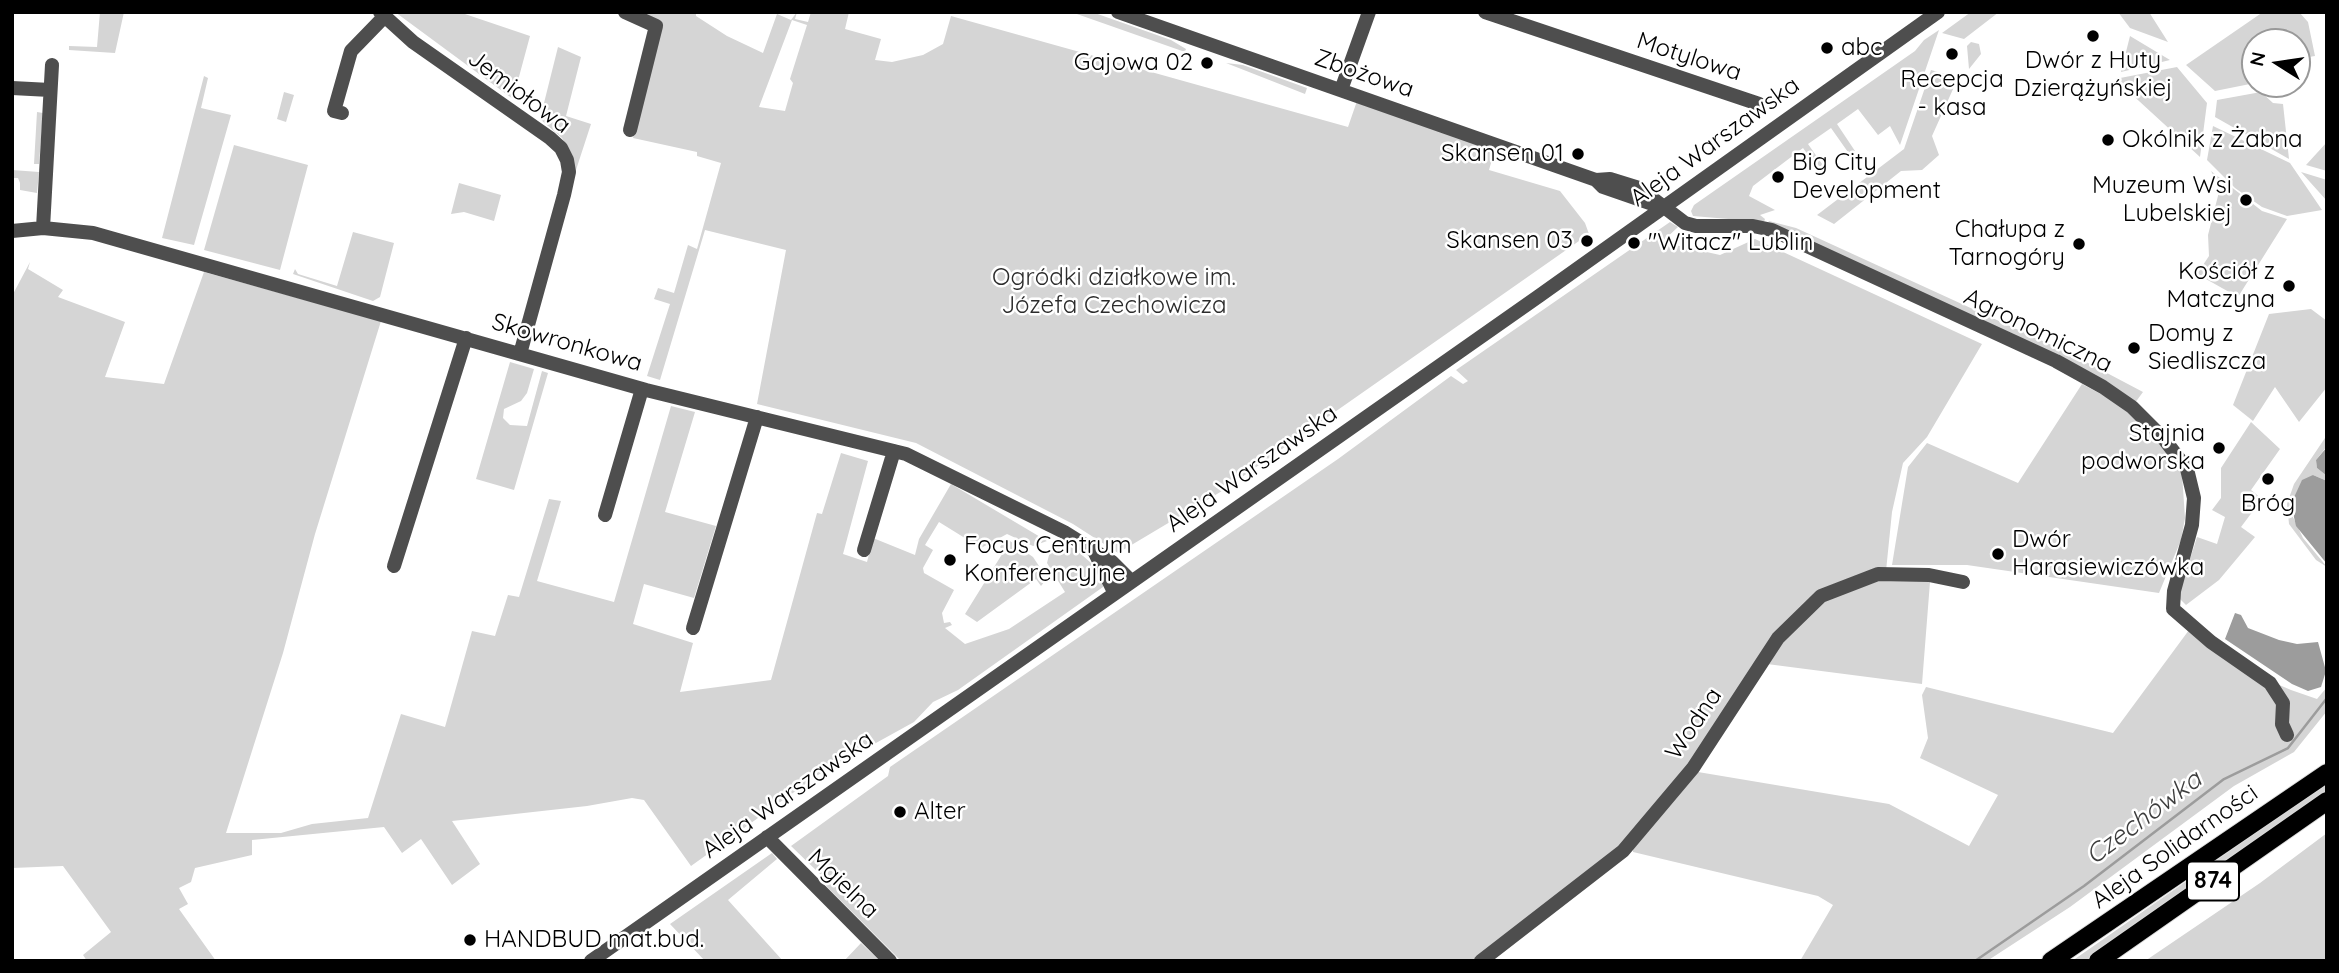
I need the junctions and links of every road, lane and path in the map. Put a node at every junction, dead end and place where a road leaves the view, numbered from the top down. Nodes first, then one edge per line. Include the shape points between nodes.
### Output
1 (625, 12) edge
2 (1118, 12) edge
3 (1369, 12) edge
4 (1485, 12) edge
5 (1938, 12) edge
6 (382, 15) edge
7 (52, 65) dead end
8 (12, 88) edge
9 (50, 90) junction
10 (1341, 90) junction
11 (1759, 104) dead end
12 (342, 113) dead end
13 (630, 130) dead end
14 (1663, 208) junction
15 (43, 228) junction
16 (12, 231) edge
17 (466, 338) junction
18 (520, 354) junction
19 (642, 388) junction
20 (757, 417) junction
21 (894, 451) junction
22 (605, 515) dead end
23 (864, 550) dead end
24 (1093, 550) junction
25 (394, 566) dead end
26 (1131, 581) junction
27 (1964, 582) dead end
28 (1114, 593) junction
29 (694, 628) dead end
30 (2287, 735) dead end
31 (2327, 771) edge
32 (2327, 801) edge
33 (767, 837) junction
34 (591, 961) edge
35 (890, 961) edge
36 (1480, 961) edge
37 (2051, 961) edge
38 (2098, 961) edge

1 - 13 street via 656,26
2 - 10 street, Zbożowa
3 - 10 street
4 - 11 street, Motylowa
5 - 14 street, Aleja Warszawska
6 - 12 street, Jemiołowa via 351,51 334,111
6 - 18 street, Jemiołowa via 550,138 567,160 564,195
7 - 9 street
8 - 9 street
9 - 15 street
10 - 14 street, Zbożowa
14 - 26 street, Aleja Warszawska
14 - 30 street, Agronomiczna via 1696,226 1754,226 1787,236 2056,361 2132,407 2176,453 2192,484 2192,524 2173,609 2270,684 2283,704 2282,724
15 - 16 street, Skowronkowa
15 - 17 street, Skowronkowa via 93,233
17 - 18 street, Skowronkowa
17 - 25 street
18 - 19 street, Skowronkowa
19 - 20 street, Skowronkowa
19 - 22 street
20 - 21 street, Skowronkowa
20 - 29 street
21 - 23 street
21 - 24 street, Skowronkowa via 930,464
24 - 26 street, Skowronkowa
24 - 28 street
26 - 28 street, Aleja Warszawska
27 - 36 street, Wodna via 1929,575 1878,574 1821,596 1778,638 1693,768 1622,851
28 - 33 street, Aleja Warszawska
31 - 37 main road, Aleja Solidarności / 874
32 - 38 main road, Aleja Solidarności / 874
33 - 34 street, Aleja Warszawska
33 - 35 street, Mgielna

